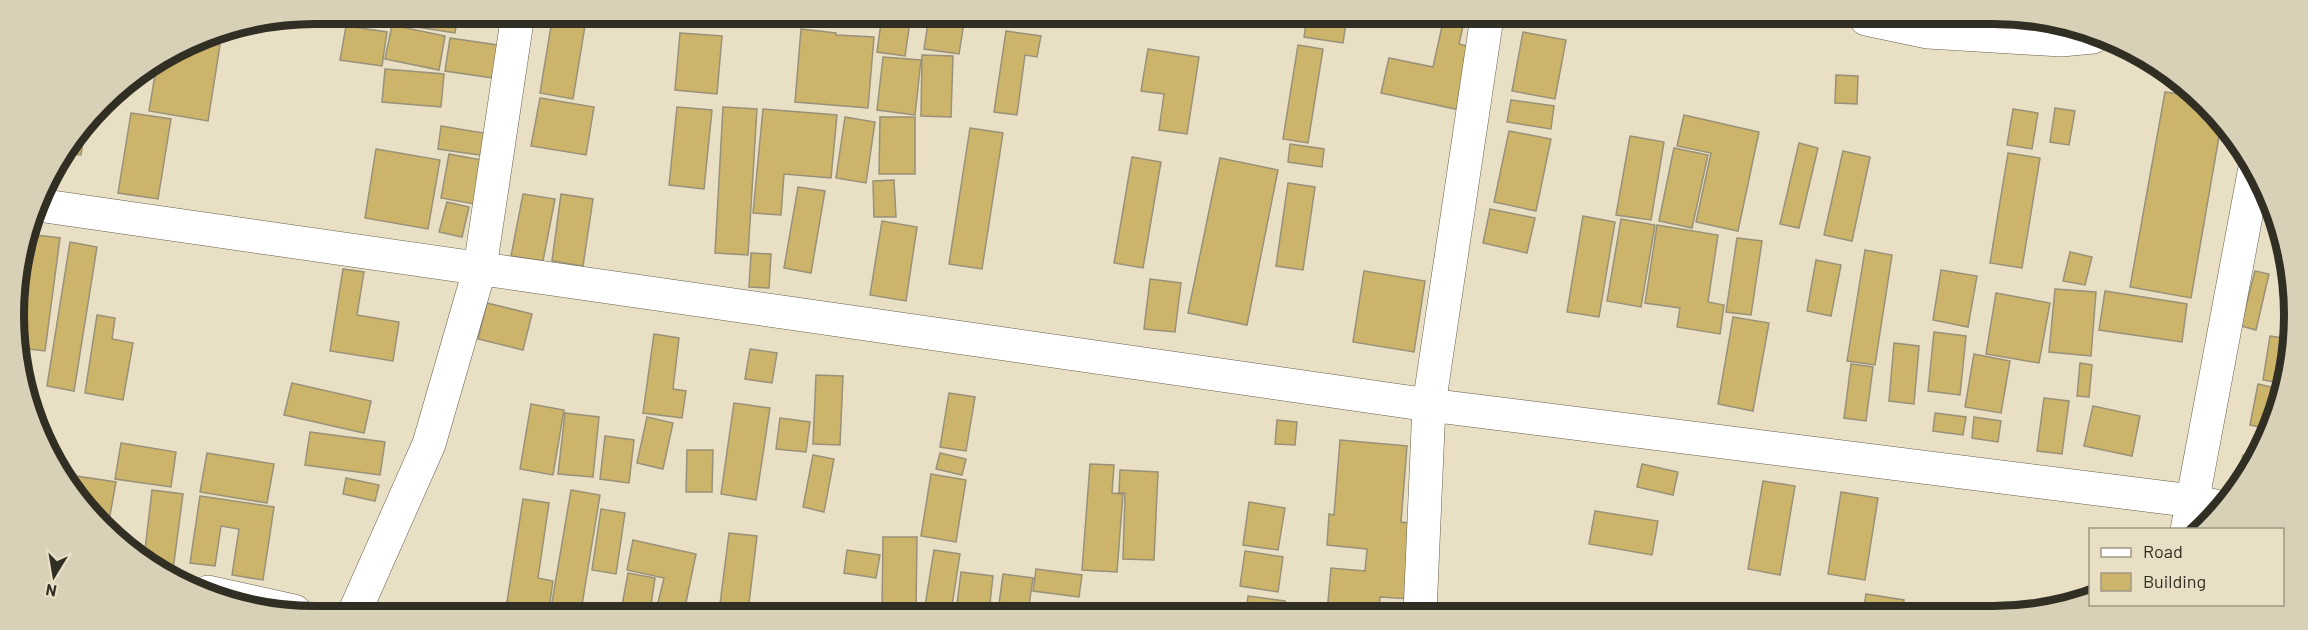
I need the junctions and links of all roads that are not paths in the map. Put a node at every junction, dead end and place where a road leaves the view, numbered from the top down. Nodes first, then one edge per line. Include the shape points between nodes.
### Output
1 (517, 24) edge
2 (1485, 24) edge
3 (1890, 24) edge
4 (2083, 38) edge
5 (2252, 183) edge
6 (45, 206) edge
7 (480, 268) junction
8 (1429, 405) junction
9 (2200, 512) edge
10 (357, 606) edge
11 (1420, 606) edge

1 - 7 street
2 - 8 street
3 - 4 street via 1928,32
5 - 9 street
6 - 7 street
7 - 8 street
7 - 10 street via 429,444
8 - 9 street
8 - 11 street

